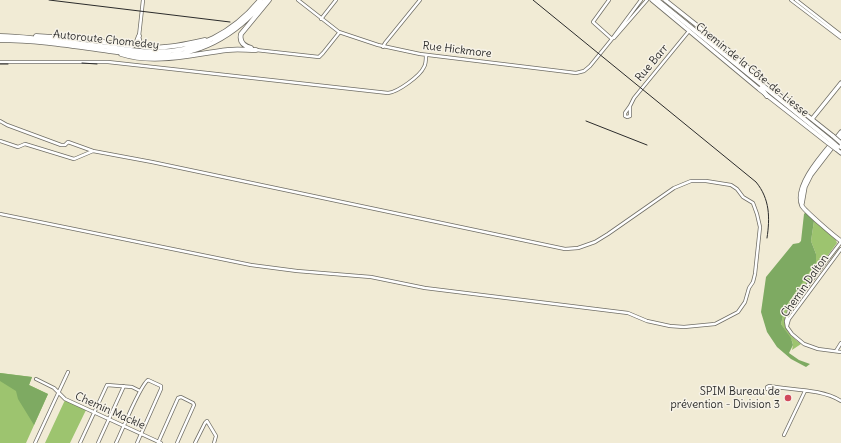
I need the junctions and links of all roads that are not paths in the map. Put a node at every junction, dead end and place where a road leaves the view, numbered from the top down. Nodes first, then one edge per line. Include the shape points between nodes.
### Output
1 (143, 0) edge
2 (260, 0) edge
3 (265, 0) edge
4 (269, 0) edge
5 (298, 0) edge
6 (336, 0) edge
7 (420, 0) edge
8 (610, 0) edge
9 (641, 0) edge
10 (648, 0) edge
11 (652, 0) edge
12 (657, 0) edge
13 (660, 0) edge
14 (665, 0) edge
15 (791, 0) edge
16 (796, 0) edge
17 (670, 2) edge
18 (800, 3) edge
19 (671, 16) junction
20 (321, 19) junction
21 (687, 25) junction
22 (689, 31) junction
23 (339, 32) junction
24 (841, 35) edge
25 (0, 36) edge
26 (8, 36) junction
27 (139, 36) junction
28 (215, 38) junction
29 (841, 38) edge
30 (612, 39) junction
31 (0, 40) edge
32 (384, 47) junction
33 (256, 50) junction
34 (111, 51) junction
35 (731, 53) junction
36 (426, 55) junction
37 (0, 62) edge
38 (750, 75) junction
39 (841, 83) edge
40 (767, 96) junction
41 (630, 106) dead end
42 (812, 120) junction
43 (0, 121) edge
44 (841, 132) edge
45 (841, 136) edge
46 (830, 140) junction
47 (0, 141) edge
48 (839, 146) edge
49 (93, 151) junction
50 (841, 153) edge
51 (802, 204) junction
52 (0, 214) edge
53 (841, 242) edge
54 (841, 249) edge
55 (787, 327) junction
56 (841, 345) edge
57 (836, 351) junction
58 (841, 352) edge
59 (68, 372) dead end
60 (36, 378) dead end
61 (124, 386) junction
62 (773, 387) dead end
63 (140, 391) junction
64 (805, 391) junction
65 (58, 393) junction
66 (841, 401) edge
67 (94, 412) junction
68 (109, 420) junction
69 (124, 426) junction
70 (141, 434) junction
71 (784, 435) dead end
72 (35, 443) edge
73 (80, 443) edge
74 (98, 443) edge
75 (116, 443) edge
76 (137, 443) edge
77 (159, 443) edge
78 (177, 443) edge
79 (195, 443) edge
80 (214, 443) edge

1 - 27 street
2 - 28 highway, Autoroute Chomedey via 237,24
3 - 34 highway, Autoroute Chomedey via 234,30 199,49 158,56
4 - 33 highway via 241,34 240,40 243,45
5 - 20 street, Rue Hickmore
6 - 20 street
7 - 32 street
8 - 30 street via 593,22
9 - 30 street
10 - 30 street
11 - 19 main road, Chemin de la Côte-de-Liesse
12 - 21 highway
13 - 38 highway
14 - 17 main road, Chemin de la Côte-de-Liesse
15 - 18 street
16 - 18 street
17 - 35 main road, Chemin de la Côte-de-Liesse
18 - 24 street
18 - 29 street
19 - 21 highway
19 - 22 main road, Chemin de la Côte-de-Liesse
20 - 23 street, Rue Hickmore
21 - 38 highway
22 - 40 main road, Chemin de la Côte-de-Liesse
22 - 41 street, Rue Barr via 635,96
23 - 32 street, Rue Hickmore
23 - 33 street via 319,56
25 - 26 highway, Autoroute Chomedey
26 - 27 highway via 70,38 132,46 136,44
26 - 28 highway, Autoroute Chomedey via 155,52 188,48
27 - 28 highway via 140,46 154,47
30 - 36 street, Rue Hickmore via 588,68 576,73
31 - 34 highway, Autoroute Chomedey
32 - 36 street, Rue Hickmore
33 - 34 highway via 232,50 156,59 129,57
35 - 38 highway
35 - 42 main road, Chemin de la Côte-de-Liesse
36 - 37 street via 424,67 419,73 399,89 388,93 108,62
38 - 40 highway
38 - 46 highway
39 - 42 main road
40 - 46 main road, Chemin de la Côte-de-Liesse
42 - 46 main road, Chemin de la Côte-de-Liesse
43 - 49 street via 61,145 68,142
44 - 51 main road via 806,178 800,200
45 - 51 main road via 811,175
46 - 48 highway, Chemin de la Côte-de-Liesse, bridge
47 - 49 street via 18,147 25,144 74,159
48 - 50 main road, Chemin de la Côte-de-Liesse
49 - 52 street via 565,249 583,247 601,239 683,184 696,181 719,182 736,188 755,208 760,232 755,274 745,302 735,314 714,324 674,327 644,321 628,313 424,288 371,277 251,265
51 - 53 main road via 804,209
53 - 55 street, Chemin Dalton via 790,309 786,320
54 - 55 street, Chemin Dalton via 789,319
55 - 57 street via 796,338 807,345
56 - 57 street
57 - 58 street
59 - 65 street
60 - 65 street, Chemin Mackle via 52,386
61 - 63 street
61 - 67 street via 107,385
61 - 68 street
62 - 64 street
63 - 69 street
63 - 70 street via 147,380 161,386 162,389
64 - 66 street via 827,394
64 - 71 street
65 - 67 street, Chemin Mackle via 65,400
65 - 72 street
67 - 68 street, Chemin Mackle
67 - 73 street
68 - 69 street, Chemin Mackle
68 - 74 street
69 - 70 street, Chemin Mackle
69 - 75 street
70 - 76 street
70 - 77 street, Chemin Mackle
77 - 78 street via 178,398 181,397 194,405
79 - 80 street via 205,422 208,422 216,437

